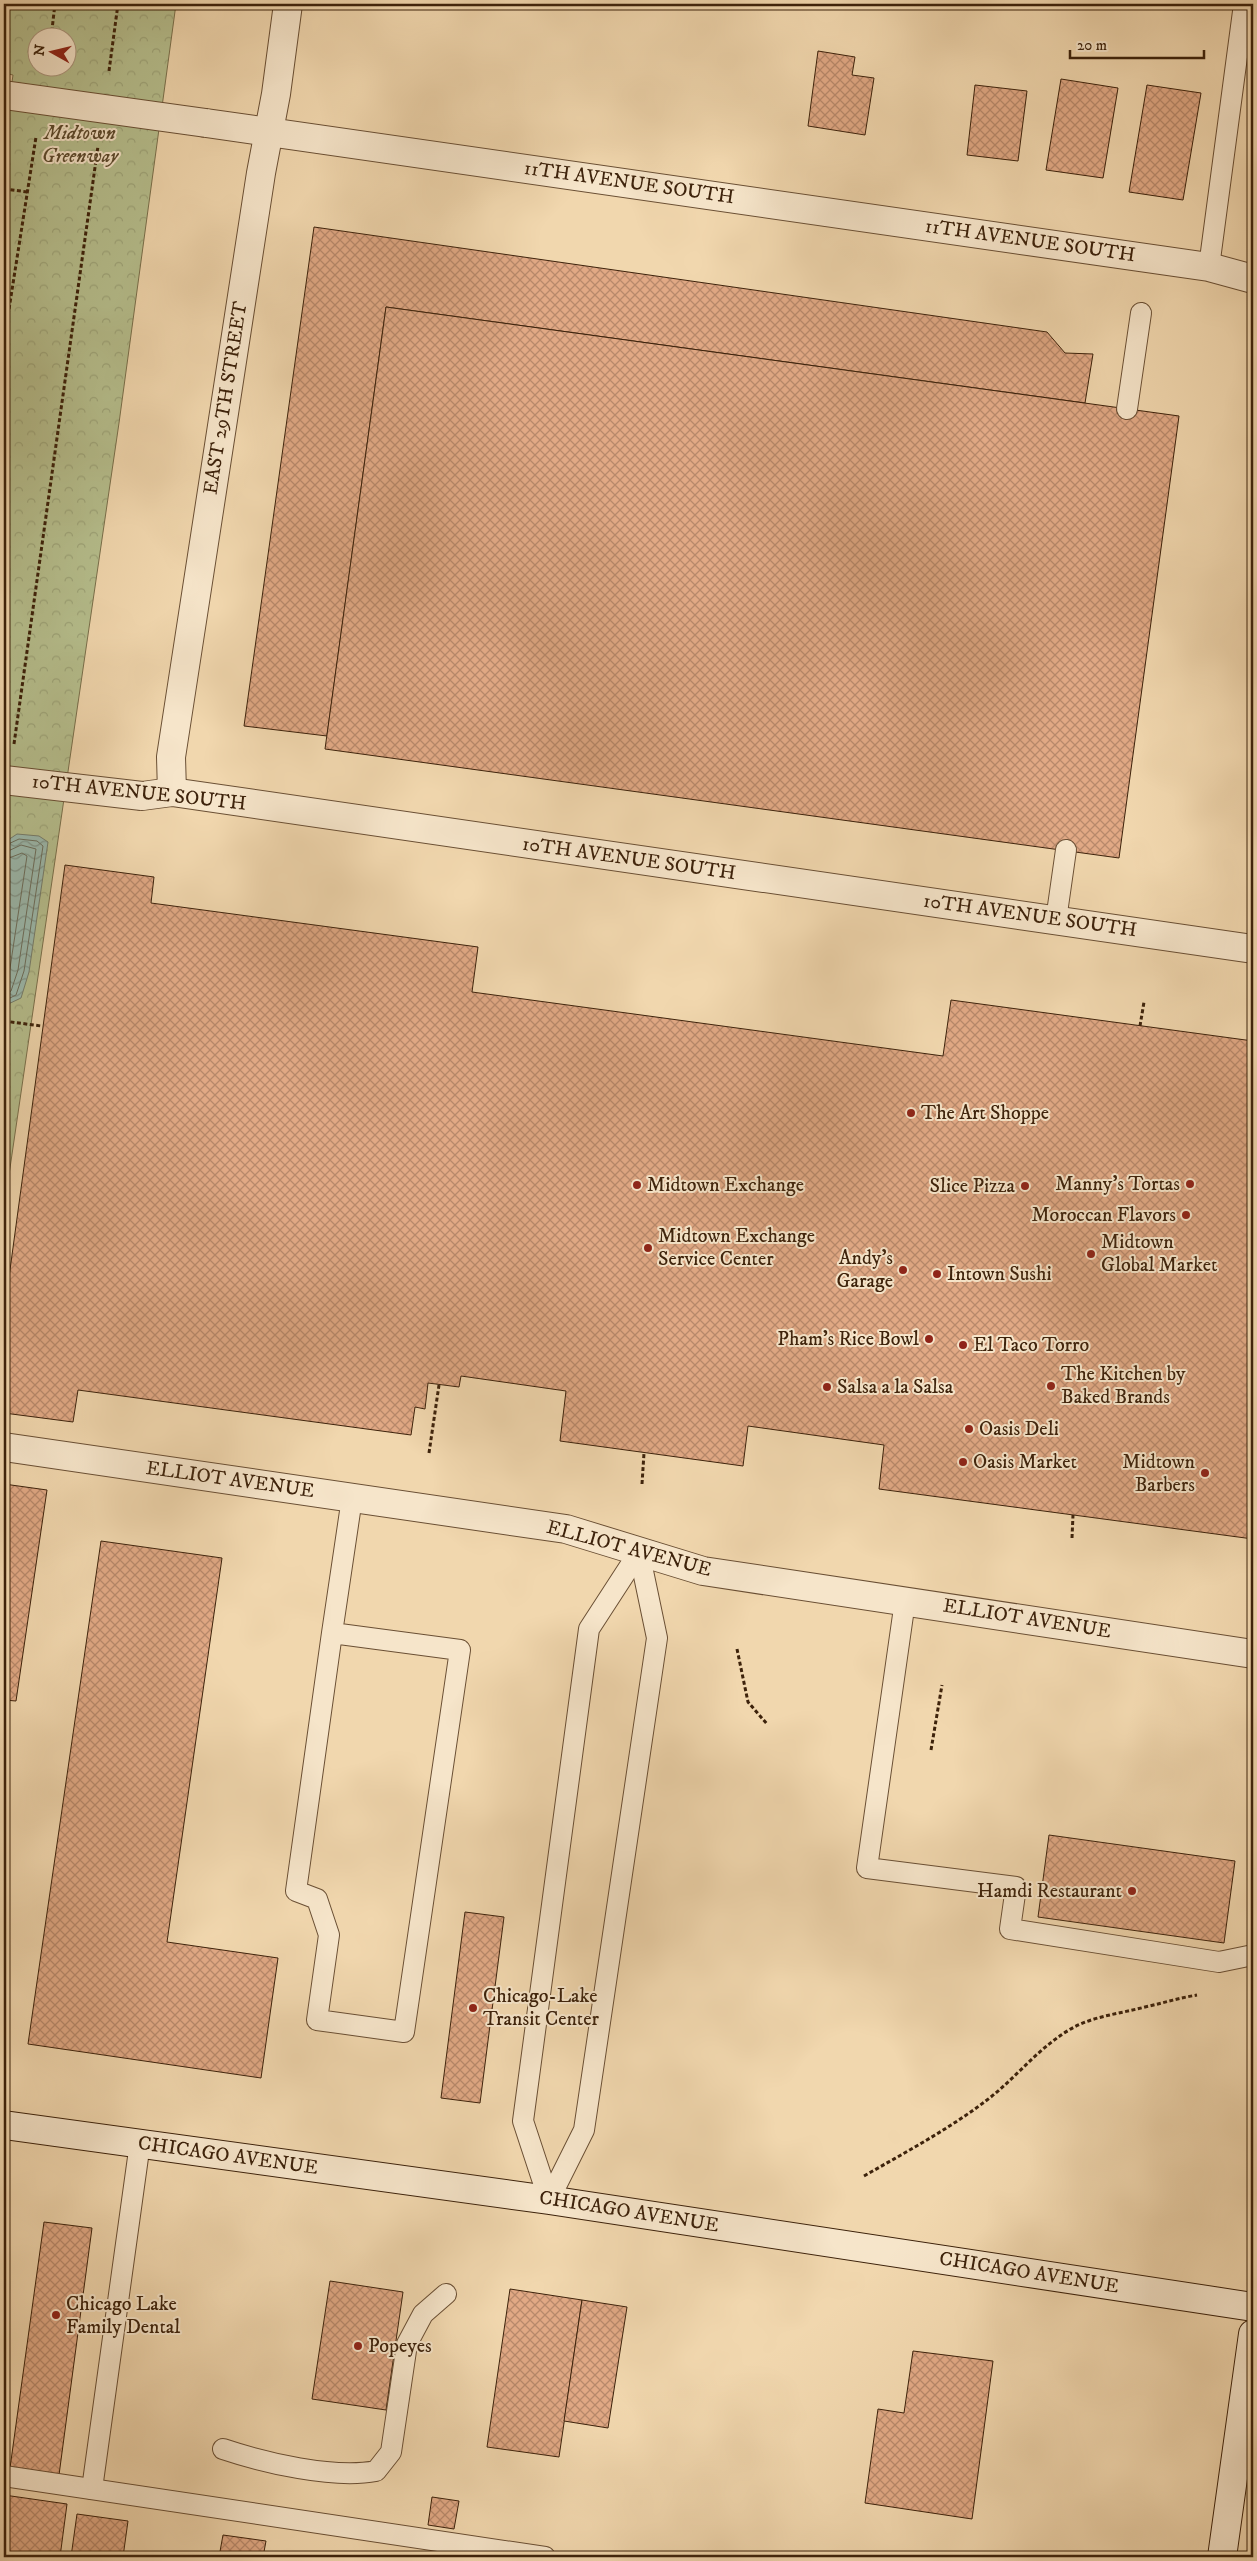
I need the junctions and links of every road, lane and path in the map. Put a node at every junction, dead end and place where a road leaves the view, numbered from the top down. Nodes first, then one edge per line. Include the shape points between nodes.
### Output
1 (55, 4) edge
2 (118, 4) edge
3 (288, 4) edge
4 (1244, 4) edge
5 (52, 28) edge
6 (108, 72) dead end
7 (4, 95) edge
8 (270, 132) junction
9 (37, 134) dead end
10 (99, 141) dead end
11 (4, 189) edge
12 (28, 192) junction
13 (1209, 267) junction
14 (1253, 279) edge
15 (1141, 314) dead end
16 (4, 341) edge
17 (1127, 409) dead end
18 (13, 750) dead end
19 (4, 780) edge
20 (172, 792) junction
21 (1066, 850) dead end
22 (1056, 920) junction
23 (1253, 949) edge
24 (1144, 1002) dead end
25 (4, 1021) edge
26 (41, 1026) dead end
27 (1140, 1026) dead end
28 (438, 1384) dead end
29 (4, 1447) edge
30 (429, 1453) dead end
31 (644, 1453) dead end
32 (642, 1484) dead end
33 (352, 1498) junction
34 (1074, 1515) dead end
35 (1072, 1538) dead end
36 (639, 1552) junction
37 (905, 1601) junction
38 (332, 1633) junction
39 (737, 1649) dead end
40 (1253, 1654) edge
41 (942, 1685) dead end
42 (767, 1724) dead end
43 (931, 1750) dead end
44 (1253, 1956) edge
45 (1204, 1994) dead end
46 (4, 2125) edge
47 (140, 2144) junction
48 (864, 2176) dead end
49 (549, 2200) junction
50 (446, 2294) dead end
51 (1253, 2307) edge
52 (1253, 2334) edge
53 (223, 2450) dead end
54 (4, 2476) edge
55 (92, 2490) junction
56 (546, 2557) edge
57 (1222, 2557) edge

1 - 5 path
2 - 6 path
3 - 8 street, EAST 29TH STREET
4 - 13 lane
7 - 8 street, 11TH AVENUE SOUTH, bridge
8 - 13 street, 11TH AVENUE SOUTH
8 - 20 street, EAST 29TH STREET via 171,757
9 - 12 path
10 - 18 path
11 - 12 path
12 - 16 path
13 - 14 street, 11TH AVENUE SOUTH
15 - 17 lane
19 - 20 street, 10TH AVENUE SOUTH, bridge via 142,796
20 - 22 street, 10TH AVENUE SOUTH
21 - 22 lane
22 - 23 street, 10TH AVENUE SOUTH
24 - 27 path
25 - 26 path
28 - 30 path
29 - 33 street, ELLIOT AVENUE
31 - 32 path
33 - 36 street, ELLIOT AVENUE via 566,1529
33 - 38 lane
34 - 35 path
36 - 37 street, ELLIOT AVENUE via 704,1570
36 - 49 lane via 657,1638 584,2130
36 - 49 lane via 589,1629 586,1649 523,2121
37 - 40 street, ELLIOT AVENUE
37 - 44 lane via 867,1868 1016,1887 1010,1929 1219,1962
38 - 38 lane via 460,1650 404,2032 317,2020 329,1935 317,1899 296,1891
39 - 42 path via 748,1702
41 - 43 path
45 - 48 path via 1102,2016 1069,2030 1028,2060 988,2099 937,2134
46 - 47 street, CHICAGO AVENUE
47 - 49 street, CHICAGO AVENUE
47 - 55 lane
49 - 51 street, CHICAGO AVENUE
50 - 53 lane via 423,2314 407,2344 391,2452 376,2470 356,2474 259,2461
52 - 57 street
54 - 55 lane
55 - 56 lane

